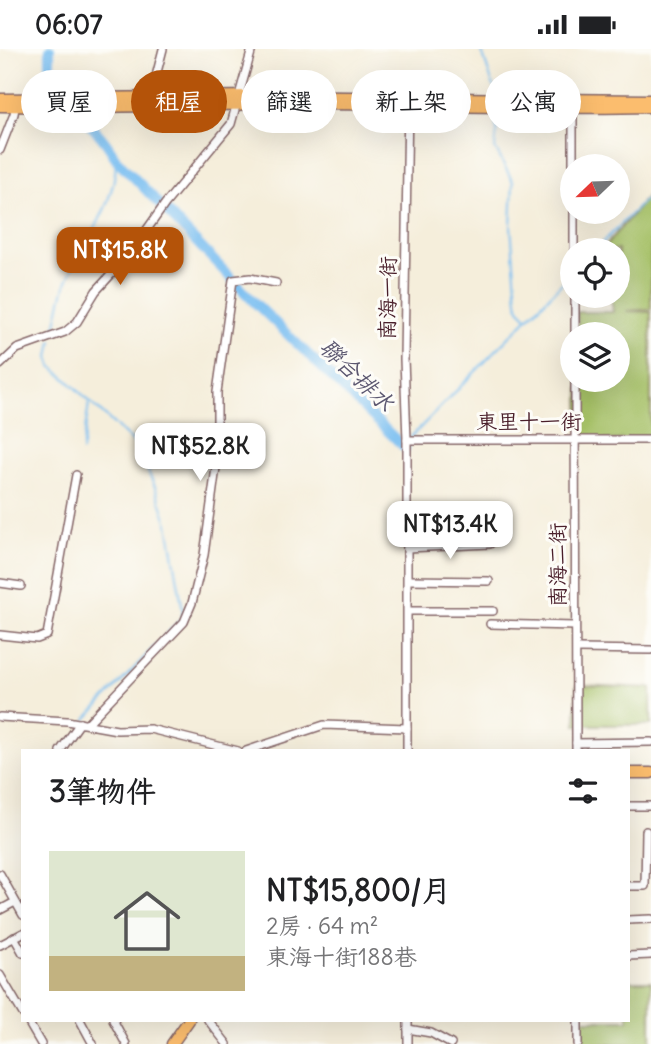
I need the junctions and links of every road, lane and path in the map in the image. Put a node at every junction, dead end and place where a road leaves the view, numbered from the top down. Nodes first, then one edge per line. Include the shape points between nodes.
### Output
1 (163, 49) edge
2 (252, 49) edge
3 (158, 70) edge
4 (131, 98) edge
5 (0, 99) edge
6 (651, 100) edge
7 (227, 101) edge
8 (238, 101) junction
9 (351, 101) edge
10 (16, 103) junction
11 (581, 104) edge
12 (581, 105) edge
13 (0, 106) edge
14 (651, 107) edge
15 (408, 133) edge
16 (573, 133) edge
17 (0, 151) edge
18 (573, 154) edge
19 (276, 283) dead end
20 (0, 365) edge
21 (575, 392) edge
22 (576, 439) junction
23 (407, 440) junction
24 (651, 440) edge
25 (76, 475) dead end
26 (490, 544) dead end
27 (407, 548) junction
28 (408, 580) junction
29 (489, 582) dead end
30 (0, 583) edge
31 (21, 586) dead end
32 (408, 611) junction
33 (493, 611) dead end
34 (490, 624) dead end
35 (575, 626) junction
36 (0, 635) edge
37 (577, 649) junction
38 (651, 650) edge
39 (0, 717) edge
40 (83, 723) junction
41 (407, 728) junction
42 (623, 741) junction
43 (651, 742) edge
44 (576, 747) edge
45 (62, 749) edge
46 (230, 749) edge
47 (252, 749) edge
48 (407, 749) edge
49 (623, 749) edge
50 (630, 773) edge
51 (651, 773) edge
52 (630, 806) edge
53 (651, 807) edge
54 (646, 831) dead end
55 (0, 874) edge
56 (630, 886) edge
57 (15, 902) junction
58 (0, 911) edge
59 (21, 912) edge
60 (651, 919) edge
61 (630, 920) edge
62 (21, 934) edge
63 (14, 937) junction
64 (0, 945) edge
65 (21, 949) edge
66 (651, 955) edge
67 (630, 956) edge
68 (0, 975) edge
69 (19, 999) edge
70 (28, 1022) edge
71 (81, 1022) edge
72 (114, 1022) edge
73 (188, 1022) edge
74 (210, 1022) edge
75 (578, 1022) edge
76 (408, 1024) edge
77 (41, 1044) edge
78 (93, 1044) edge
79 (126, 1044) edge
80 (172, 1044) edge
81 (227, 1044) edge
82 (408, 1044) edge
83 (451, 1044) edge
84 (578, 1044) edge

1 - 3 street
2 - 8 street
4 - 10 main road
5 - 10 main road
6 - 11 main road
7 - 8 main road
8 - 9 main road
8 - 10 main road
8 - 20 street via 231,124 96,291 72,328 24,345
10 - 13 main road
10 - 17 street
12 - 14 main road
15 - 23 street, 南海一街
16 - 18 street
19 - 40 street via 233,280 217,392 217,460 204,555 184,622
21 - 22 street, 南海二街
22 - 23 street, 東里十一街
22 - 24 street, 東里十一街
22 - 35 street, 南海二街
23 - 27 street, 南海一街
25 - 36 street via 47,635 37,639
26 - 27 street
27 - 28 street, 南海一街
28 - 29 street
28 - 32 street, 南海一街
30 - 31 street
32 - 33 street
32 - 41 street, 南海一街
34 - 35 street
35 - 37 street, 南海二街
37 - 38 street
37 - 44 street, 南海二街
39 - 40 street
40 - 45 street
40 - 46 street via 117,730 150,729
41 - 47 street via 324,726
41 - 48 street, 南海一街
42 - 43 street
42 - 44 street
42 - 49 street
50 - 51 main road
52 - 53 street
54 - 56 street via 645,886
55 - 57 street
57 - 58 street
57 - 59 street
60 - 61 street
62 - 63 street
63 - 64 street
63 - 65 street
66 - 67 street
68 - 69 street
70 - 77 street
71 - 78 street
72 - 79 street
73 - 80 main road
74 - 81 street
75 - 84 street
76 - 82 street
76 - 83 street

